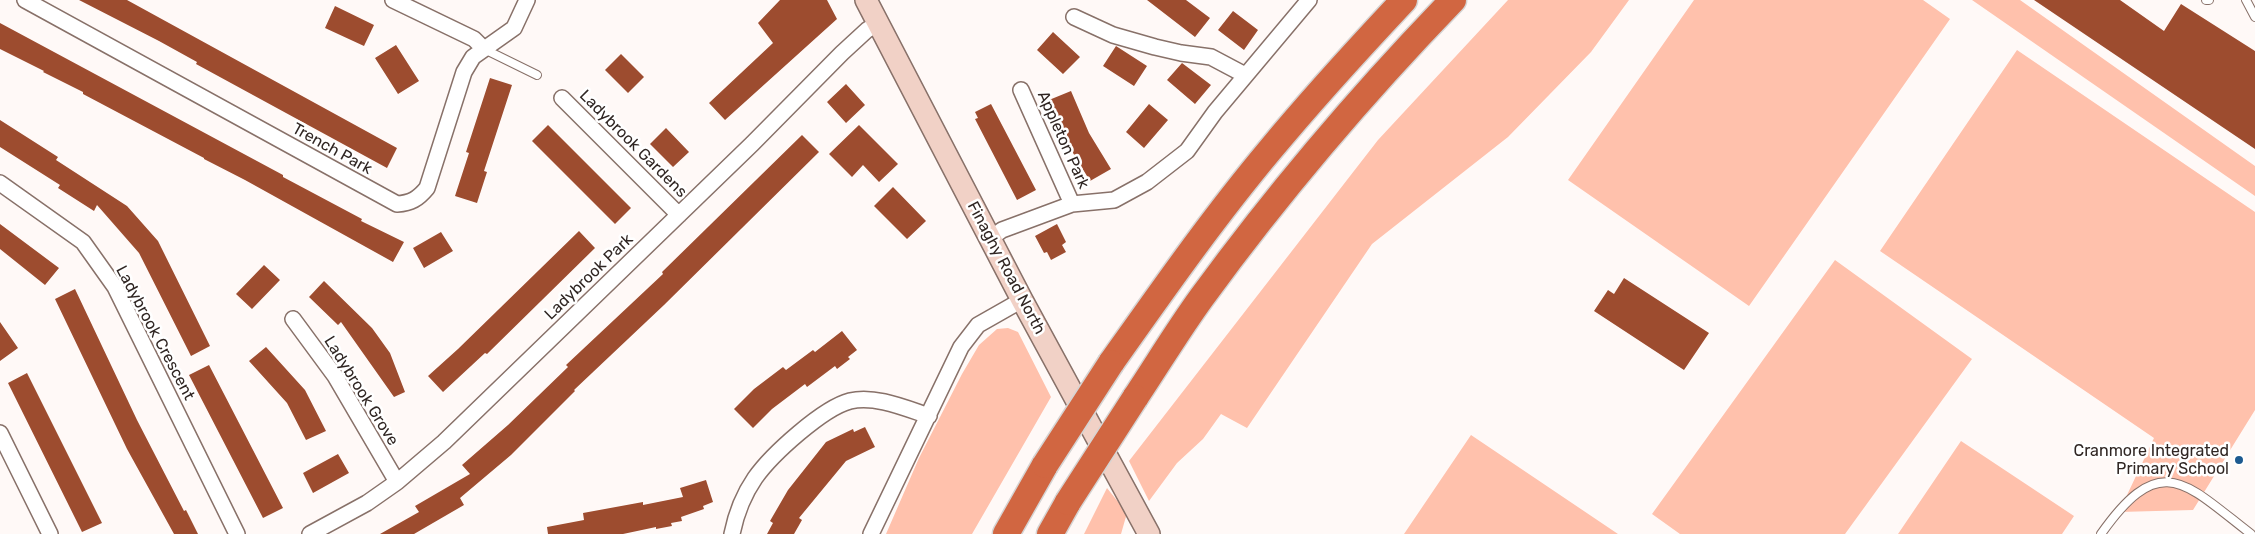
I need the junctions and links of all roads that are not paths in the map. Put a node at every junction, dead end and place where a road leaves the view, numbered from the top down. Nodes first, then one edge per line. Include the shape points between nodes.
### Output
1 (25, 0) edge
2 (393, 0) edge
3 (527, 0) edge
4 (866, 0) edge
5 (1309, 0) edge
6 (1404, 0) edge
7 (1453, 0) edge
8 (2246, 0) edge
9 (1074, 17) dead end
10 (2255, 17) edge
11 (878, 24) junction
12 (484, 49) junction
13 (536, 75) dead end
14 (1244, 75) junction
15 (1021, 90) dead end
16 (562, 98) dead end
17 (0, 182) edge
18 (1072, 204) junction
19 (679, 215) junction
20 (991, 238) junction
21 (1022, 300) junction
22 (293, 320) dead end
23 (928, 416) junction
24 (0, 433) edge
25 (397, 482) junction
26 (50, 534) edge
27 (237, 534) edge
28 (310, 534) edge
29 (732, 534) edge
30 (871, 534) edge
31 (1006, 534) edge
32 (1050, 534) edge
33 (1149, 534) edge
34 (2101, 534) edge
35 (2251, 534) edge

1 - 12 street, Trench Park via 397,204 419,198 427,188 464,72 473,57
2 - 12 street via 474,39
3 - 12 street, Trench Park via 514,28
4 - 11 street, Finaghy Road North
5 - 14 street, Appleton Park
6 - 31 highway, bridge via 1331,78 1183,261 1111,363 1045,465
7 - 32 highway, bridge via 1368,92 1255,228 1202,298
8 - 10 lane
9 - 14 street via 1113,35 1181,53 1211,57
11 - 19 street, Ladybrook Park via 842,53
11 - 20 street, Finaghy Road North
12 - 13 lane
14 - 18 street, Appleton Park via 1187,151 1147,182 1114,200
15 - 18 street, Appleton Park
16 - 19 street, Ladybrook Gardens
17 - 27 street, Ladybrook Crescent via 83,242 115,287
18 - 20 street, Appleton Park via 1002,230
19 - 25 street, Ladybrook Park via 452,435
20 - 21 street, Finaghy Road North
21 - 23 street via 978,325 961,347
21 - 33 street, Finaghy Road North
22 - 25 street, Ladybrook Grove via 334,376
23 - 29 street via 869,400 850,401 823,414 781,450 756,477 745,495
23 - 30 street
24 - 26 street
25 - 28 street, Ladybrook Park via 367,503
34 - 35 lane via 2138,491 2163,481 2182,484

